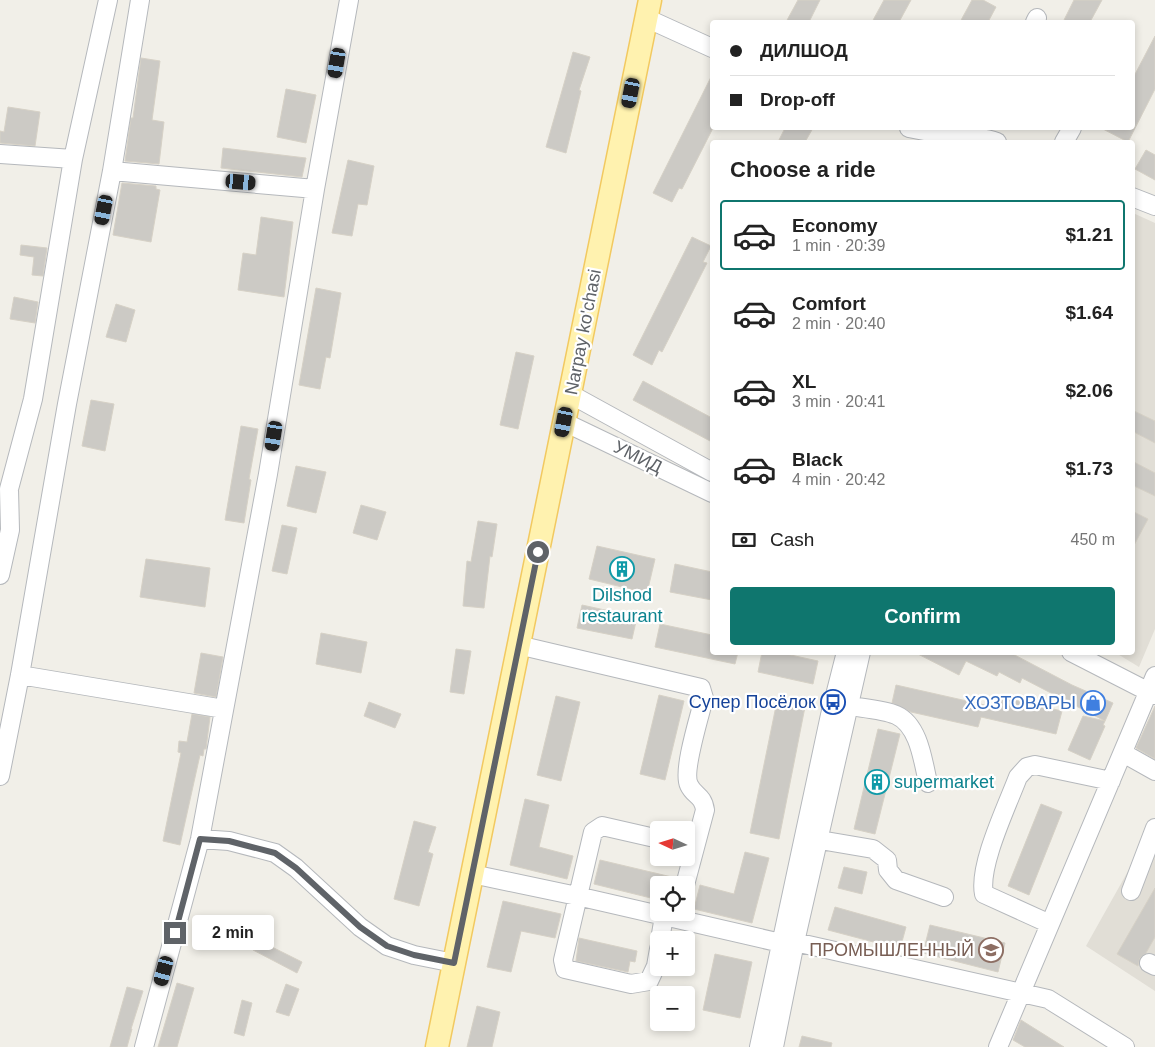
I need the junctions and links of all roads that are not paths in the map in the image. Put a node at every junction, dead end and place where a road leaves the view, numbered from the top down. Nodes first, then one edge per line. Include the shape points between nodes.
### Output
1 (108, 0) edge
2 (140, 0) edge
3 (349, 0) edge
4 (648, 9) edge
5 (710, 47) edge
6 (919, 134) edge
7 (989, 136) edge
8 (0, 154) edge
9 (73, 159) junction
10 (112, 171) junction
11 (315, 189) junction
12 (1135, 198) edge
13 (1155, 206) edge
14 (570, 394) junction
15 (564, 422) junction
16 (710, 471) edge
17 (5, 488) edge
18 (710, 492) edge
19 (0, 575) edge
20 (518, 645) junction
21 (845, 655) edge
22 (860, 655) edge
23 (1078, 655) edge
24 (20, 675) junction
25 (1153, 687) edge
26 (850, 706) junction
27 (224, 709) junction
28 (1123, 753) junction
29 (1155, 772) edge
30 (0, 776) edge
31 (1111, 781) junction
32 (928, 783) dead end
33 (1155, 828) edge
34 (695, 834) edge
35 (650, 837) edge
36 (200, 839) junction
37 (820, 840) junction
38 (472, 874) junction
39 (1131, 891) dead end
40 (577, 896) junction
41 (944, 897) dead end
42 (650, 911) edge
43 (695, 921) edge
44 (1050, 924) junction
45 (788, 942) junction
46 (454, 963) junction
47 (651, 976) edge
48 (1021, 993) junction
49 (144, 1047) edge
50 (437, 1047) edge
51 (759, 1047) edge
52 (774, 1047) edge
53 (998, 1047) edge
54 (1125, 1047) edge

1 - 9 street
2 - 10 street
3 - 11 street
4 - 5 street
4 - 14 main road, Narpay ko'chasi
6 - 7 street
8 - 9 street
9 - 17 street via 34,399
10 - 11 street
10 - 24 street
11 - 27 street via 268,474
12 - 13 street
14 - 15 main road, Narpay ko'chasi
14 - 16 street, УМИД
15 - 18 street, УМИД
15 - 20 main road, Narpay ko'chasi
17 - 19 street via 10,530
20 - 34 street via 701,688 704,698 686,772 689,785 704,801 705,810
20 - 38 main road, Narpay ko'chasi
21 - 45 street via 830,715
22 - 26 street
23 - 25 street
24 - 27 street
24 - 30 street
25 - 28 street
26 - 32 street via 896,715 908,725 919,741
26 - 37 street
27 - 36 street
28 - 29 street
28 - 31 street
31 - 44 street
31 - 44 street via 1035,764 1027,766 1018,777 985,866 984,894
33 - 39 street
35 - 40 street via 602,826 593,832
36 - 46 street via 229,841 275,853 360,927 387,946
36 - 49 street
37 - 41 street via 873,849 887,860 888,870 896,880
37 - 45 street
38 - 40 street
38 - 46 main road, Narpay ko'chasi
40 - 42 street
40 - 47 street via 562,960 566,969 631,984 649,981
43 - 45 street
44 - 48 street
45 - 48 street
45 - 51 street
45 - 52 street
46 - 50 main road, Narpay ko'chasi
48 - 53 street
48 - 54 street via 1048,999

